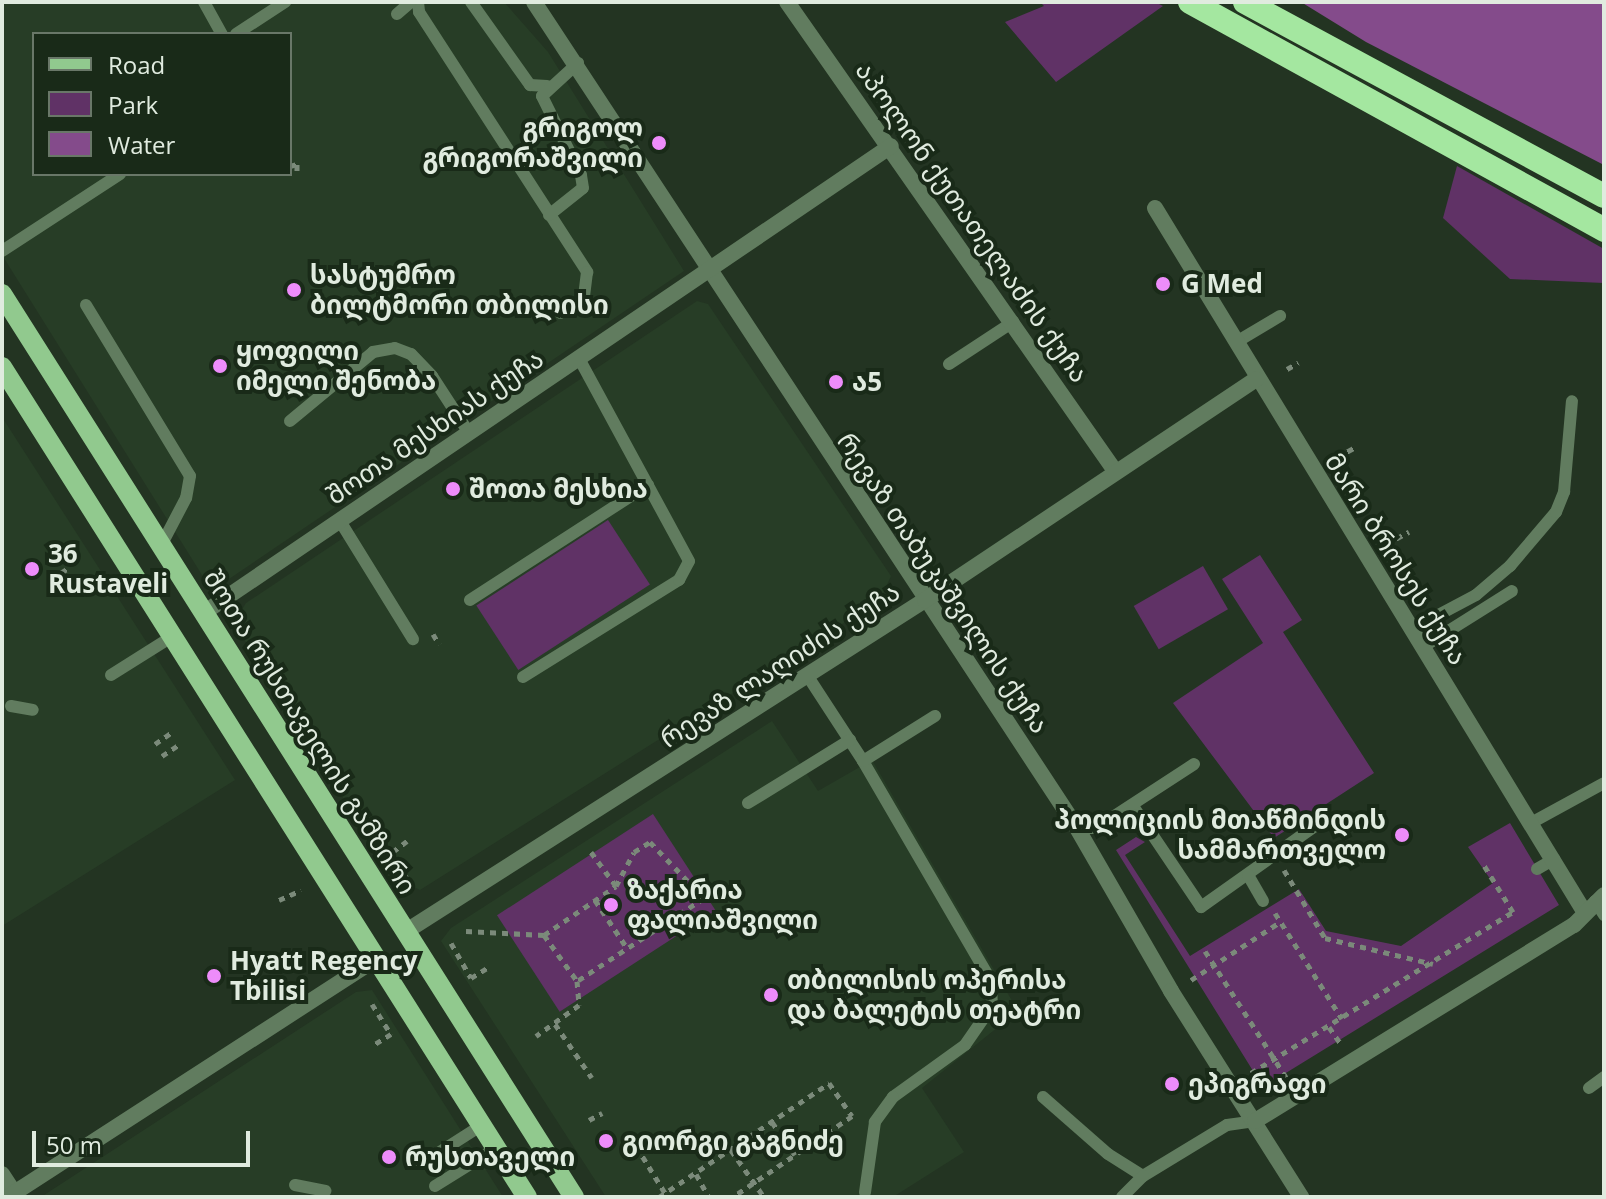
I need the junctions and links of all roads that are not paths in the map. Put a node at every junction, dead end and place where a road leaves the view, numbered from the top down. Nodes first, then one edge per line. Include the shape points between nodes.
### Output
1 (204, 2) edge
2 (285, 2) edge
3 (411, 2) edge
4 (418, 2) edge
5 (471, 2) edge
6 (534, 2) edge
7 (787, 2) edge
8 (1190, 2) edge
9 (1245, 2) edge
10 (397, 14) dead end
11 (221, 32) edge
12 (239, 32) edge
13 (578, 63) junction
14 (547, 86) junction
15 (891, 146) junction
16 (117, 176) edge
17 (1604, 196) edge
18 (1155, 208) dead end
19 (549, 215) junction
20 (1604, 230) edge
21 (2, 251) edge
22 (707, 268) junction
23 (2, 294) edge
24 (86, 305) dead end
25 (560, 313) dead end
26 (1280, 316) dead end
27 (1013, 322) junction
28 (1238, 341) junction
29 (579, 358) junction
30 (949, 364) dead end
31 (2, 367) edge
32 (1256, 379) junction
33 (1572, 401) dead end
34 (290, 421) dead end
35 (469, 433) junction
36 (1115, 471) junction
37 (648, 485) junction
38 (340, 521) junction
39 (162, 544) junction
40 (1512, 591) dead end
41 (470, 600) dead end
42 (925, 600) junction
43 (205, 612) junction
44 (1412, 629) junction
45 (173, 636) junction
46 (413, 639) dead end
47 (1423, 647) junction
48 (111, 675) dead end
49 (807, 675) junction
50 (523, 677) dead end
51 (11, 706) dead end
52 (33, 710) dead end
53 (935, 716) dead end
54 (850, 740) junction
55 (863, 761) junction
56 (1194, 764) dead end
57 (1604, 783) edge
58 (748, 803) dead end
59 (1133, 806) junction
60 (1319, 823) dead end
61 (1531, 823) junction
62 (1077, 828) junction
63 (1554, 859) junction
64 (1537, 869) dead end
65 (1248, 875) junction
66 (1263, 901) road end
67 (1597, 906) edge
68 (405, 932) junction
69 (378, 958) junction
70 (1604, 1077) edge
71 (1589, 1088) dead end
72 (1043, 1097) dead end
73 (1255, 1121) junction
74 (482, 1125) junction
75 (496, 1148) junction
76 (421, 1164) dead end
77 (2, 1174) edge
78 (1143, 1176) junction
79 (295, 1185) dead end
80 (435, 1186) dead end
81 (325, 1191) dead end
82 (865, 1192) dead end
83 (13, 1196) edge
84 (527, 1197) edge
85 (574, 1197) edge
86 (1122, 1197) edge
87 (1301, 1197) edge

1 - 11 lane
2 - 12 lane
3 - 10 lane
4 - 19 lane via 419,12
5 - 14 lane via 530,85
6 - 13 street, რევაზ თაბუკაშვილის ქუჩა
7 - 15 street, აპოლონ ქუთათელაძის ქუჩა
8 - 20 highway
9 - 17 highway
13 - 14 lane
13 - 22 street, რევაზ თაბუკაშვილის ქუჩა
14 - 19 lane via 543,105 583,188
15 - 22 street, შოთა მესხიას ქუჩა
15 - 27 street, აპოლონ ქუთათელაძის ქუჩა
16 - 21 lane
18 - 28 street, მარი ბროსეს ქუჩა
19 - 25 lane via 587,272 589,284 584,298
22 - 29 street, შოთა მესხიას ქუჩა
22 - 42 street, რევაზ თაბუკაშვილის ქუჩა
23 - 39 main road, შოთა რუსთაველის გამზირი
24 - 39 lane via 190,476 186,498
26 - 28 lane
27 - 30 lane
27 - 36 street, აპოლონ ქუთათელაძის ქუჩა via 1021,346
28 - 32 street, მარი ბროსეს ქუჩა
29 - 35 street, შოთა მესხიას ქუჩა
29 - 37 lane
31 - 45 main road
32 - 36 street, რევაზ ლაღიძის ქუჩა
32 - 44 street, მარი ბროსეს ქუჩა
33 - 44 lane via 1564,492 1549,523 1476,595
34 - 35 lane via 373,352 395,348 411,354 432,376
35 - 38 street, შოთა მესხიას ქუჩა
36 - 42 street, რევაზ ლაღიძის ქუჩა
37 - 41 lane
37 - 50 lane via 686,547 686,573
38 - 43 street, შოთა მესხიას ქუჩა
38 - 46 lane
39 - 43 main road, შოთა რუსთაველის გამზირი
40 - 47 lane
42 - 49 street, რევაზ ლაღიძის ქუჩა
42 - 62 street, რევაზ თაბუკაშვილის ქუჩა
43 - 68 main road, შოთა რუსთაველის გამზირი
44 - 47 street, მარი ბროსეს ქუჩა
45 - 48 lane
45 - 69 main road
47 - 61 street, მარი ბროსეს ქუჩა
49 - 54 lane
49 - 68 street, რევაზ ლაღიძის ქუჩა
51 - 52 lane
53 - 55 lane
54 - 55 lane
54 - 58 lane
55 - 82 lane via 991,981 992,1006 965,1045 893,1097 875,1122
56 - 59 lane
57 - 61 lane
59 - 62 lane via 1096,828
59 - 65 lane via 1201,907
60 - 65 lane
61 - 63 street, მარი ბროსეს ქუჩა
62 - 73 street, რევაზ თაბუკაშვილის ქუჩა via 1171,991
63 - 64 lane
63 - 67 street, მარი ბროსეს ქუჩა
65 - 66 lane
67 - 73 street
68 - 85 main road, შოთა რუსთაველის გამზირი
69 - 74 main road
69 - 83 street
70 - 71 lane
72 - 78 lane via 1108,1154
73 - 78 lane via 1227,1125
73 - 87 street, რევაზ თაბუკაშვილის ქუჩა
74 - 75 main road
74 - 76 lane
75 - 80 lane
75 - 84 main road
77 - 83 street
78 - 86 lane
79 - 81 lane

